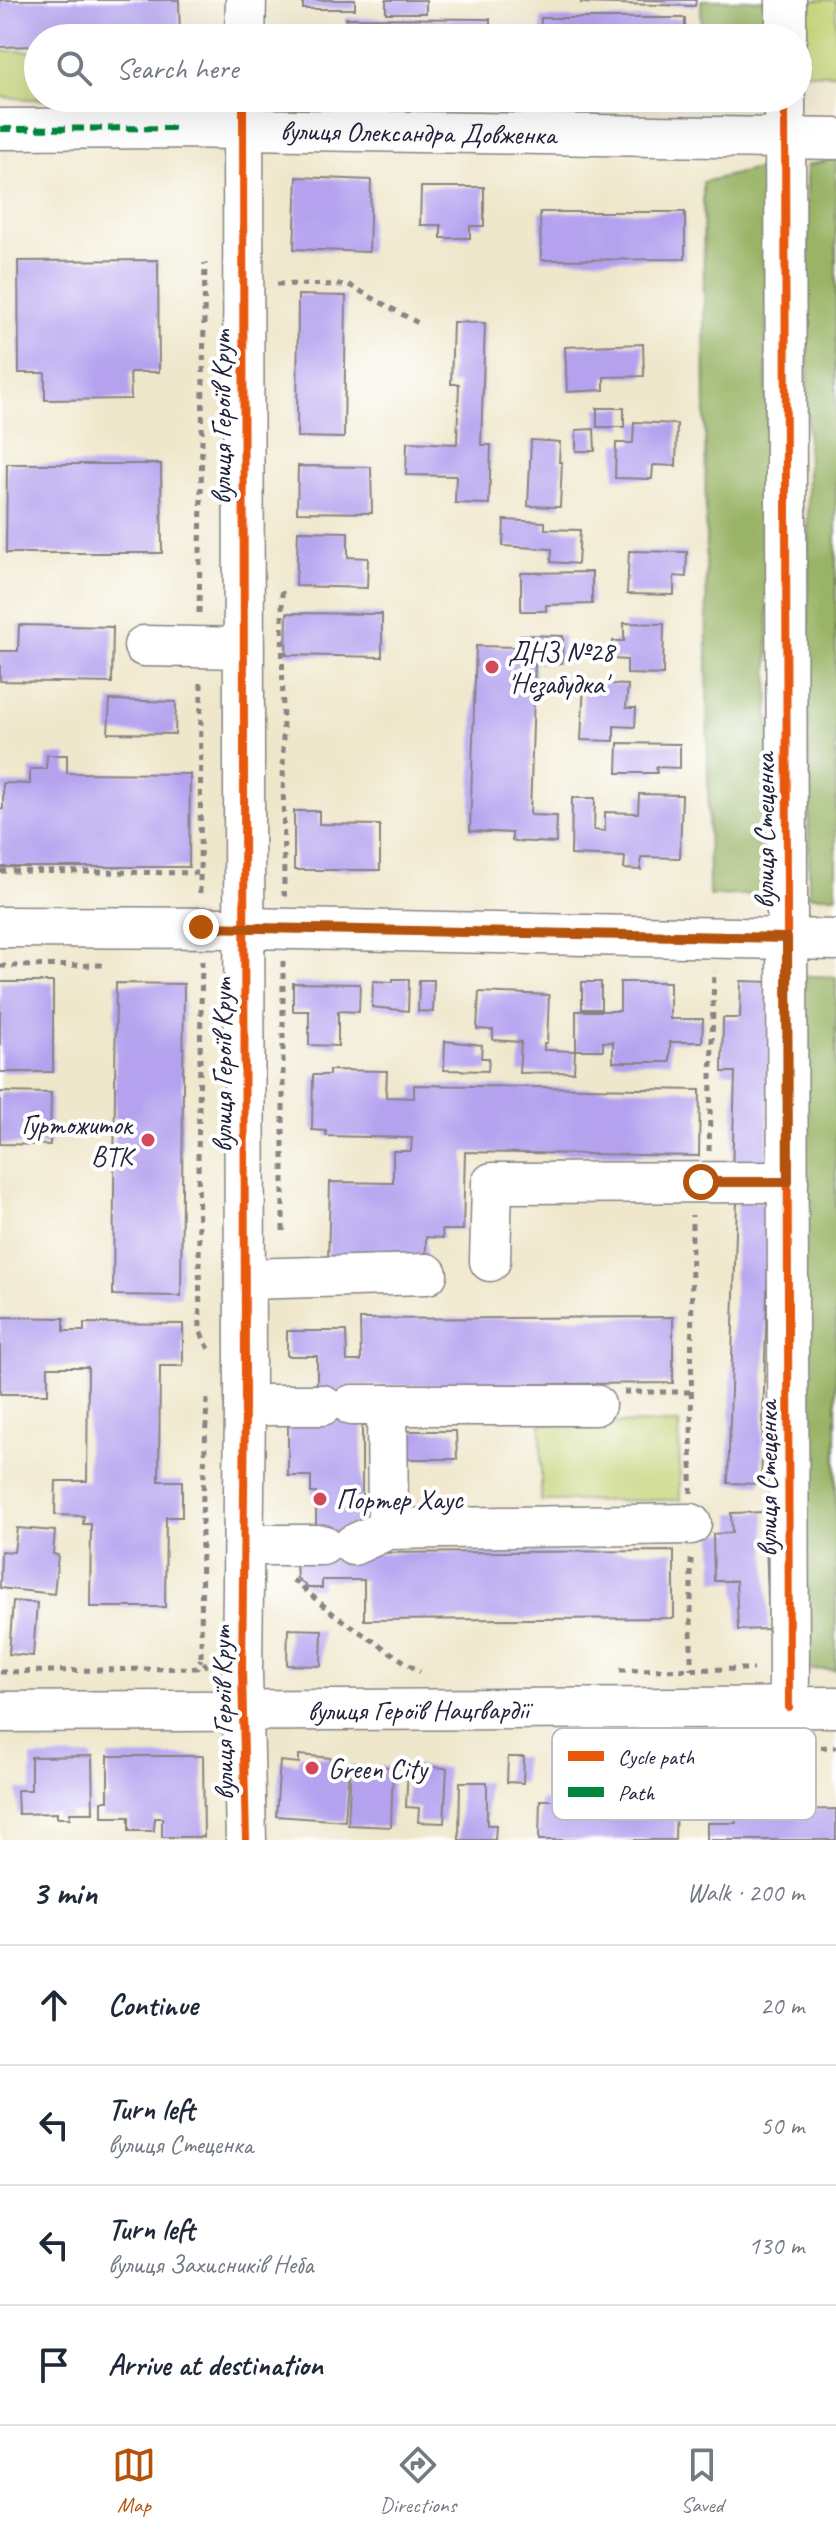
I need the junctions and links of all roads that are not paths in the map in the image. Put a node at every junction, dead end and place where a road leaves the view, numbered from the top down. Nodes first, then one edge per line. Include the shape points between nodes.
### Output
1 (246, 0) edge
2 (786, 0) edge
3 (245, 24) edge
4 (786, 24) edge
5 (785, 112) edge
6 (243, 114) edge
7 (0, 129) edge
8 (784, 139) junction
9 (836, 139) edge
10 (144, 646) dead end
11 (243, 648) junction
12 (0, 927) edge
13 (243, 928) junction
14 (787, 938) junction
15 (836, 940) edge
16 (788, 1182) junction
17 (490, 1261) dead end
18 (427, 1274) dead end
19 (245, 1279) junction
20 (245, 1405) junction
21 (354, 1405) junction
22 (595, 1405) road end
23 (691, 1524) road end
24 (354, 1540) junction
25 (244, 1545) junction
26 (789, 1707) junction
27 (836, 1707) edge
28 (0, 1712) edge
29 (243, 1712) junction
30 (246, 1840) edge

1 - 3 street
2 - 4 street
5 - 8 street, вулиця Стеценка
6 - 7 street, вулиця Олександра Довженка via 179,128
6 - 8 street, вулиця Олександра Довженка
6 - 11 street, вулиця Героїв Крут
8 - 9 street, вулиця Олександра Довженка
8 - 14 street, вулиця Стеценка
10 - 11 street
11 - 13 street, вулиця Героїв Крут
12 - 13 street
13 - 14 street
13 - 19 street, вулиця Героїв Крут
14 - 15 street
14 - 16 street, вулиця Стеценка
16 - 17 street via 492,1183
16 - 26 street, вулиця Стеценка
18 - 19 street
19 - 20 street, вулиця Героїв Крут
20 - 21 street
20 - 25 street, вулиця Героїв Крут
21 - 22 street
21 - 24 street
23 - 24 street
24 - 25 street
25 - 29 street, вулиця Героїв Крут
26 - 27 street, вулиця Героїв Нацгвардії
26 - 29 street, вулиця Героїв Нацгвардії
28 - 29 street, вулиця Героїв Нацгвардії
29 - 30 street, вулиця Героїв Крут

